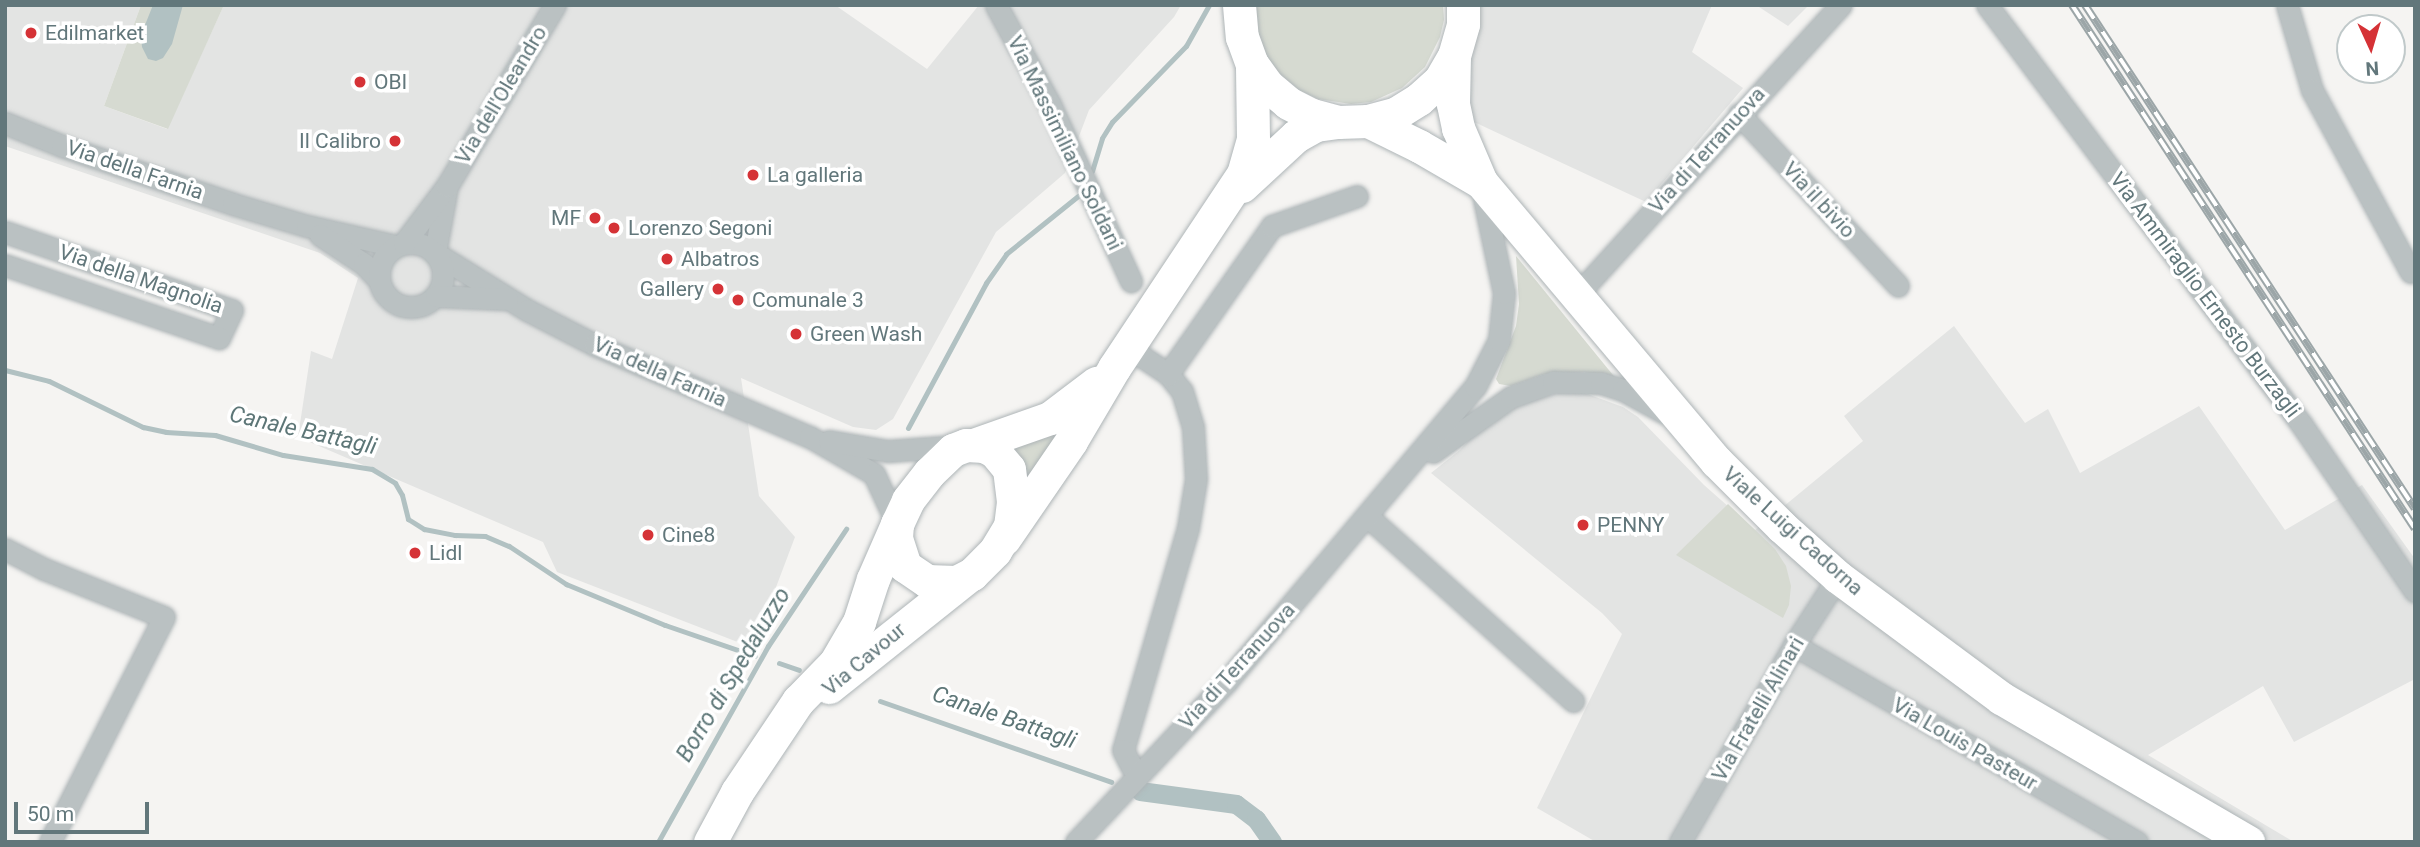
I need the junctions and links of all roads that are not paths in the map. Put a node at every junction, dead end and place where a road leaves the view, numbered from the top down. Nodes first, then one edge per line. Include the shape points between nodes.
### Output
1 (555, 5) edge
2 (996, 5) edge
3 (1239, 5) edge
4 (1463, 5) edge
5 (1841, 5) edge
6 (1987, 5) edge
7 (2287, 5) edge
8 (1454, 55) junction
9 (1252, 64) junction
10 (1739, 114) junction
11 (1353, 121) junction
12 (5, 123) edge
13 (1481, 182) junction
14 (447, 186) junction
15 (1357, 196) dead end
16 (1223, 205) junction
17 (307, 226) junction
18 (5, 233) edge
19 (400, 245) junction
20 (435, 253) junction
21 (5, 265) edge
22 (2411, 272) dead end
23 (379, 280) junction
24 (1131, 281) dead end
25 (1898, 286) dead end
26 (436, 296) junction
27 (1575, 297) junction
28 (512, 300) junction
29 (1122, 358) junction
30 (1168, 374) junction
31 (1685, 424) junction
32 (810, 437) junction
33 (971, 444) junction
34 (856, 464) junction
35 (1394, 485) junction
36 (1367, 516) junction
37 (897, 524) junction
38 (1003, 539) junction
39 (5, 549) edge
40 (972, 574) junction
41 (1838, 577) junction
42 (873, 579) junction
43 (2415, 591) edge
44 (1794, 645) junction
45 (1573, 701) dead end
46 (762, 752) junction
47 (1139, 772) junction
48 (50, 842) edge
49 (710, 842) edge
50 (1076, 842) edge
51 (1680, 842) edge
52 (2137, 842) edge
53 (2248, 842) edge

1 - 14 street, Via dell'Oleandro
2 - 24 street, Via Massimiliano Soldani via 1051,105
3 - 9 main road via 1242,37
4 - 8 main road
5 - 10 street, Via di Terranuova
6 - 43 street, Via Ammiraglio Ernesto Burzagli via 2302,425
7 - 22 street via 2312,90
8 - 11 main road, Via Cavour via 1440,80 1419,100 1395,114
8 - 13 main road, Viale Luigi Cadorna via 1453,104 1458,128
9 - 11 main road, Viale Luigi Cadorna via 1288,103 1312,116
9 - 16 main road, Via Cavour via 1253,139 1243,174
10 - 25 street, Via il bivio
10 - 27 street, Via di Terranuova
11 - 13 main road, Viale Luigi Cadorna via 1419,146
11 - 16 main road, Via Cavour via 1316,125 1296,136
12 - 17 street, Via della Farnia
13 - 27 main road, Viale Luigi Cadorna
13 - 35 street, Via di Terranuova via 1504,293 1499,340 1475,387
14 - 19 street, Via dell'Oleandro
14 - 20 street, Via dell'Oleandro
15 - 30 street via 1272,226
16 - 29 main road, Via Cavour
17 - 19 street, Via della Farnia
17 - 23 street, Via della Farnia via 364,264
18 - 21 street, Via della Magnolia via 232,310 219,338
19 - 20 street, Via della Farnia via 421,244
19 - 23 street via 382,260
20 - 26 street via 444,279
20 - 28 street, Via della Farnia
23 - 26 street, Via della Farnia via 387,296 402,306 420,306
26 - 28 street, Via della Farnia
27 - 31 main road, Viale Luigi Cadorna
28 - 32 street, Via della Farnia via 595,345
29 - 30 street
29 - 33 main road, Via Cavour via 1050,418
29 - 38 main road, Via Cavour
30 - 47 street via 1182,391 1193,427 1196,479 1188,528 1123,750
31 - 35 street, Via di Terranuova via 1601,383 1553,382 1511,397 1440,446
31 - 41 main road, Viale Luigi Cadorna via 1782,527
32 - 33 street, Via della Farnia via 888,451
32 - 34 street, Via della Farnia
33 - 37 main road, Via Cavour via 953,450 929,472
33 - 38 main road, Via Cavour via 1002,458 1012,478 1013,516
34 - 37 street, Via della Farnia via 874,474
34 - 42 street, Via della Farnia via 875,495 880,523
35 - 36 street, Via di Terranuova
36 - 45 street
36 - 47 street, Via di Terranuova via 1227,681
37 - 40 main road via 901,557 915,576 938,583 956,582
37 - 42 main road, Via Cavour
38 - 40 main road, Via Cavour
39 - 48 street via 164,617
40 - 46 main road, Via Cavour via 823,692
41 - 44 street, Via Fratelli Alinari
41 - 53 main road, Viale Luigi Cadorna via 2001,698
42 - 46 main road, Via Cavour via 859,622 835,663 798,701
44 - 51 street, Via Fratelli Alinari
44 - 52 street, Via Louis Pasteur
46 - 49 main road, Via Cavour
47 - 50 street, Via di Terranuova

